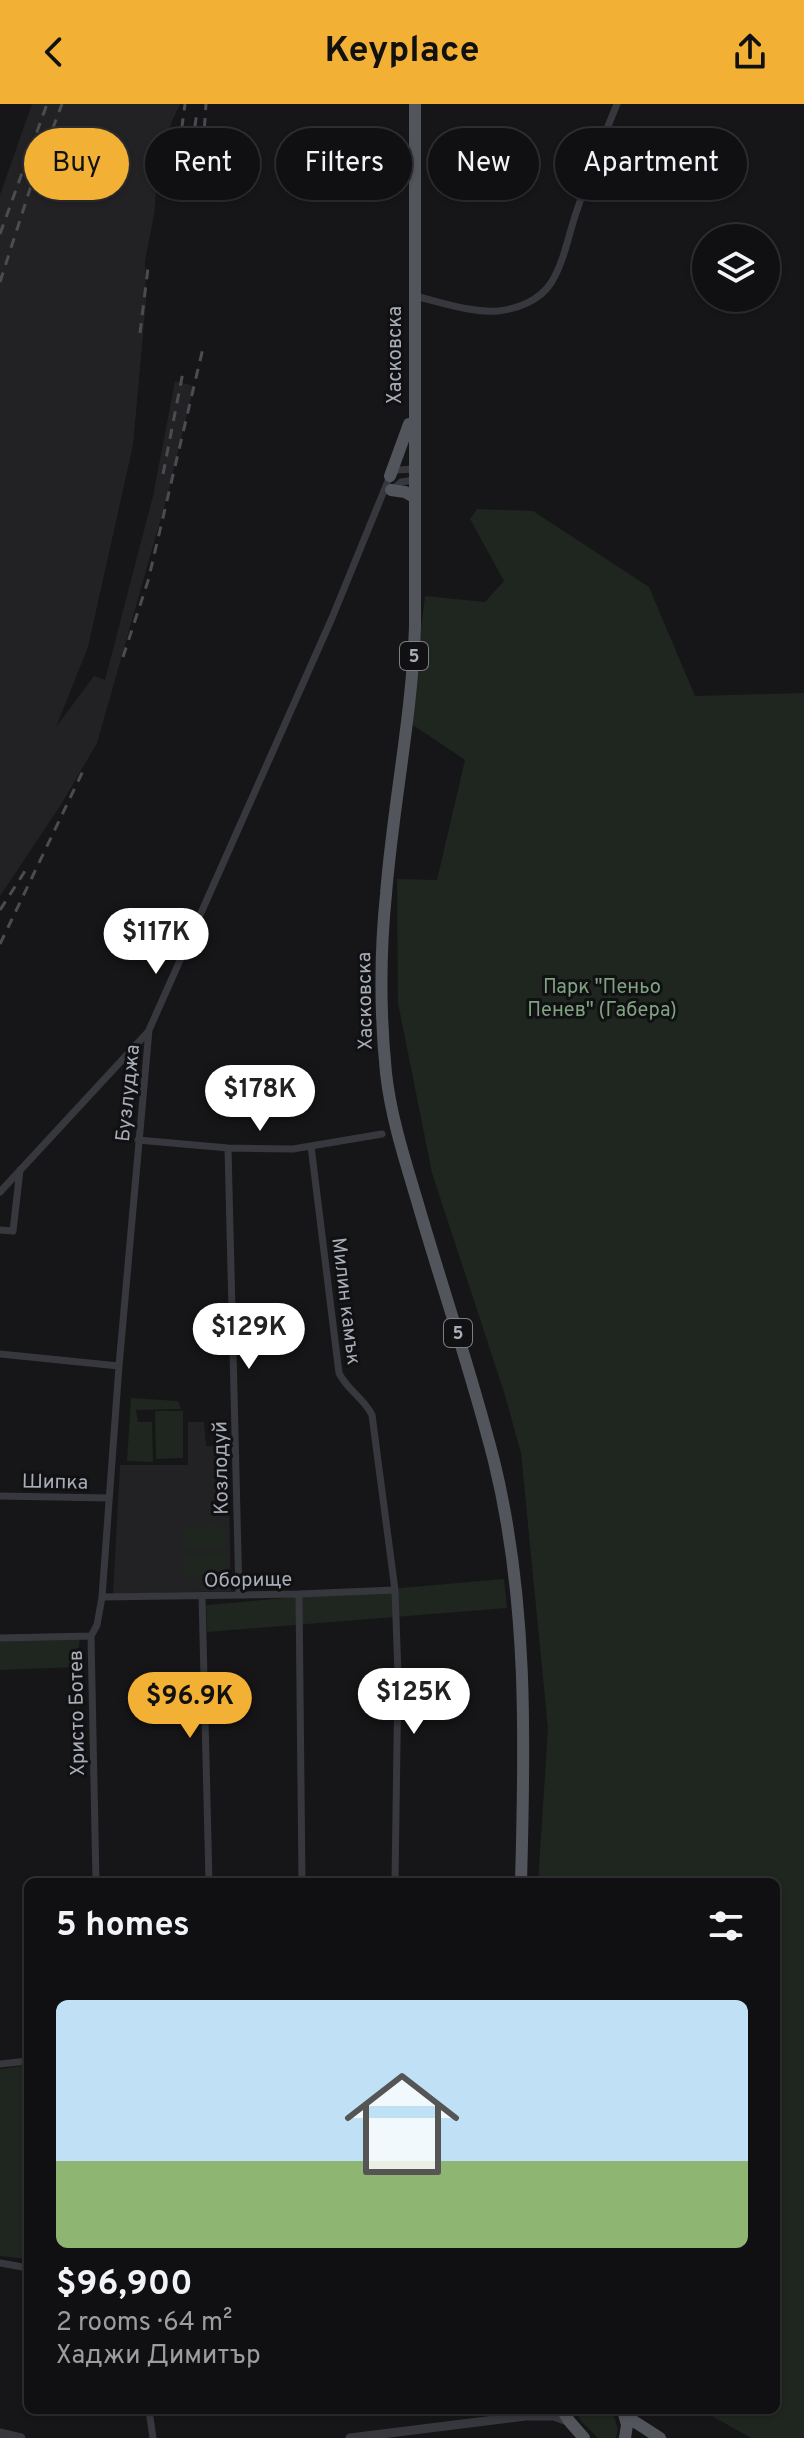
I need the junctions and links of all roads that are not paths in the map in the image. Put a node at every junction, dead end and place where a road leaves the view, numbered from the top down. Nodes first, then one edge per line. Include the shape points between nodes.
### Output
1 (415, 104) edge
2 (617, 104) edge
3 (414, 296) junction
4 (414, 397) junction
5 (414, 474) junction
6 (390, 476) junction
7 (387, 495) junction
8 (414, 497) junction
9 (149, 1030) junction
10 (382, 1134) dead end
11 (138, 1140) junction
12 (311, 1146) junction
13 (228, 1148) junction
14 (20, 1170) junction
15 (0, 1192) edge
16 (0, 1230) edge
17 (0, 1354) edge
18 (119, 1366) junction
19 (0, 1496) edge
20 (109, 1498) junction
21 (395, 1590) junction
22 (299, 1594) junction
23 (239, 1595) junction
24 (202, 1596) junction
25 (102, 1597) junction
26 (91, 1636) junction
27 (0, 1638) edge
28 (96, 1878) edge
29 (209, 1878) edge
30 (302, 1878) edge
31 (395, 1878) edge
32 (521, 1878) edge
33 (24, 2061) edge
34 (0, 2064) edge
35 (0, 2263) edge
36 (24, 2267) edge
37 (150, 2414) edge
38 (530, 2414) edge
39 (565, 2414) edge
40 (624, 2414) edge
41 (626, 2414) edge
42 (526, 2416) junction
43 (570, 2422) junction
44 (0, 2433) edge
45 (21, 2438) edge
46 (153, 2438) edge
47 (350, 2438) edge
48 (584, 2438) edge
49 (625, 2438) edge
50 (660, 2438) edge

1 - 3 main road, Хасковска / 5
2 - 3 street via 564,254 539,296 497,311
3 - 4 main road, Хасковска / 5
4 - 5 main road, Хасковска / 5
4 - 6 main road
5 - 6 street via 400,469
5 - 7 street
5 - 8 main road, Хасковска / 5
6 - 7 street, Бузлуджа
7 - 8 main road via 405,492
7 - 9 street, Бузлуджа
8 - 32 main road, Хасковска / 5 via 414,667 386,895 381,985 386,1073 396,1130 505,1511 522,1658
9 - 11 street, Бузлуджа
9 - 14 street
10 - 12 street
11 - 13 street
11 - 18 street, Бузлуджа
12 - 13 street
12 - 21 street, Милин камък via 339,1373 372,1415
13 - 23 street, Козлодуй
14 - 15 street
14 - 16 street via 13,1231
17 - 18 street
18 - 20 street, Бузлуджа
19 - 20 street, Шипка
20 - 25 street, Христо Ботев
21 - 22 street, Оборище
21 - 31 street, Милин камък
22 - 23 street, Оборище
22 - 30 street
23 - 24 street, Оборище
24 - 25 street, Оборище
24 - 29 street
25 - 26 street, Христо Ботев
26 - 27 street
26 - 28 street, Христо Ботев
33 - 34 street
35 - 36 street
37 - 46 street
38 - 42 street
39 - 43 main road
40 - 49 main road
41 - 50 main road
42 - 43 street
42 - 47 street
43 - 48 main road
44 - 45 street

